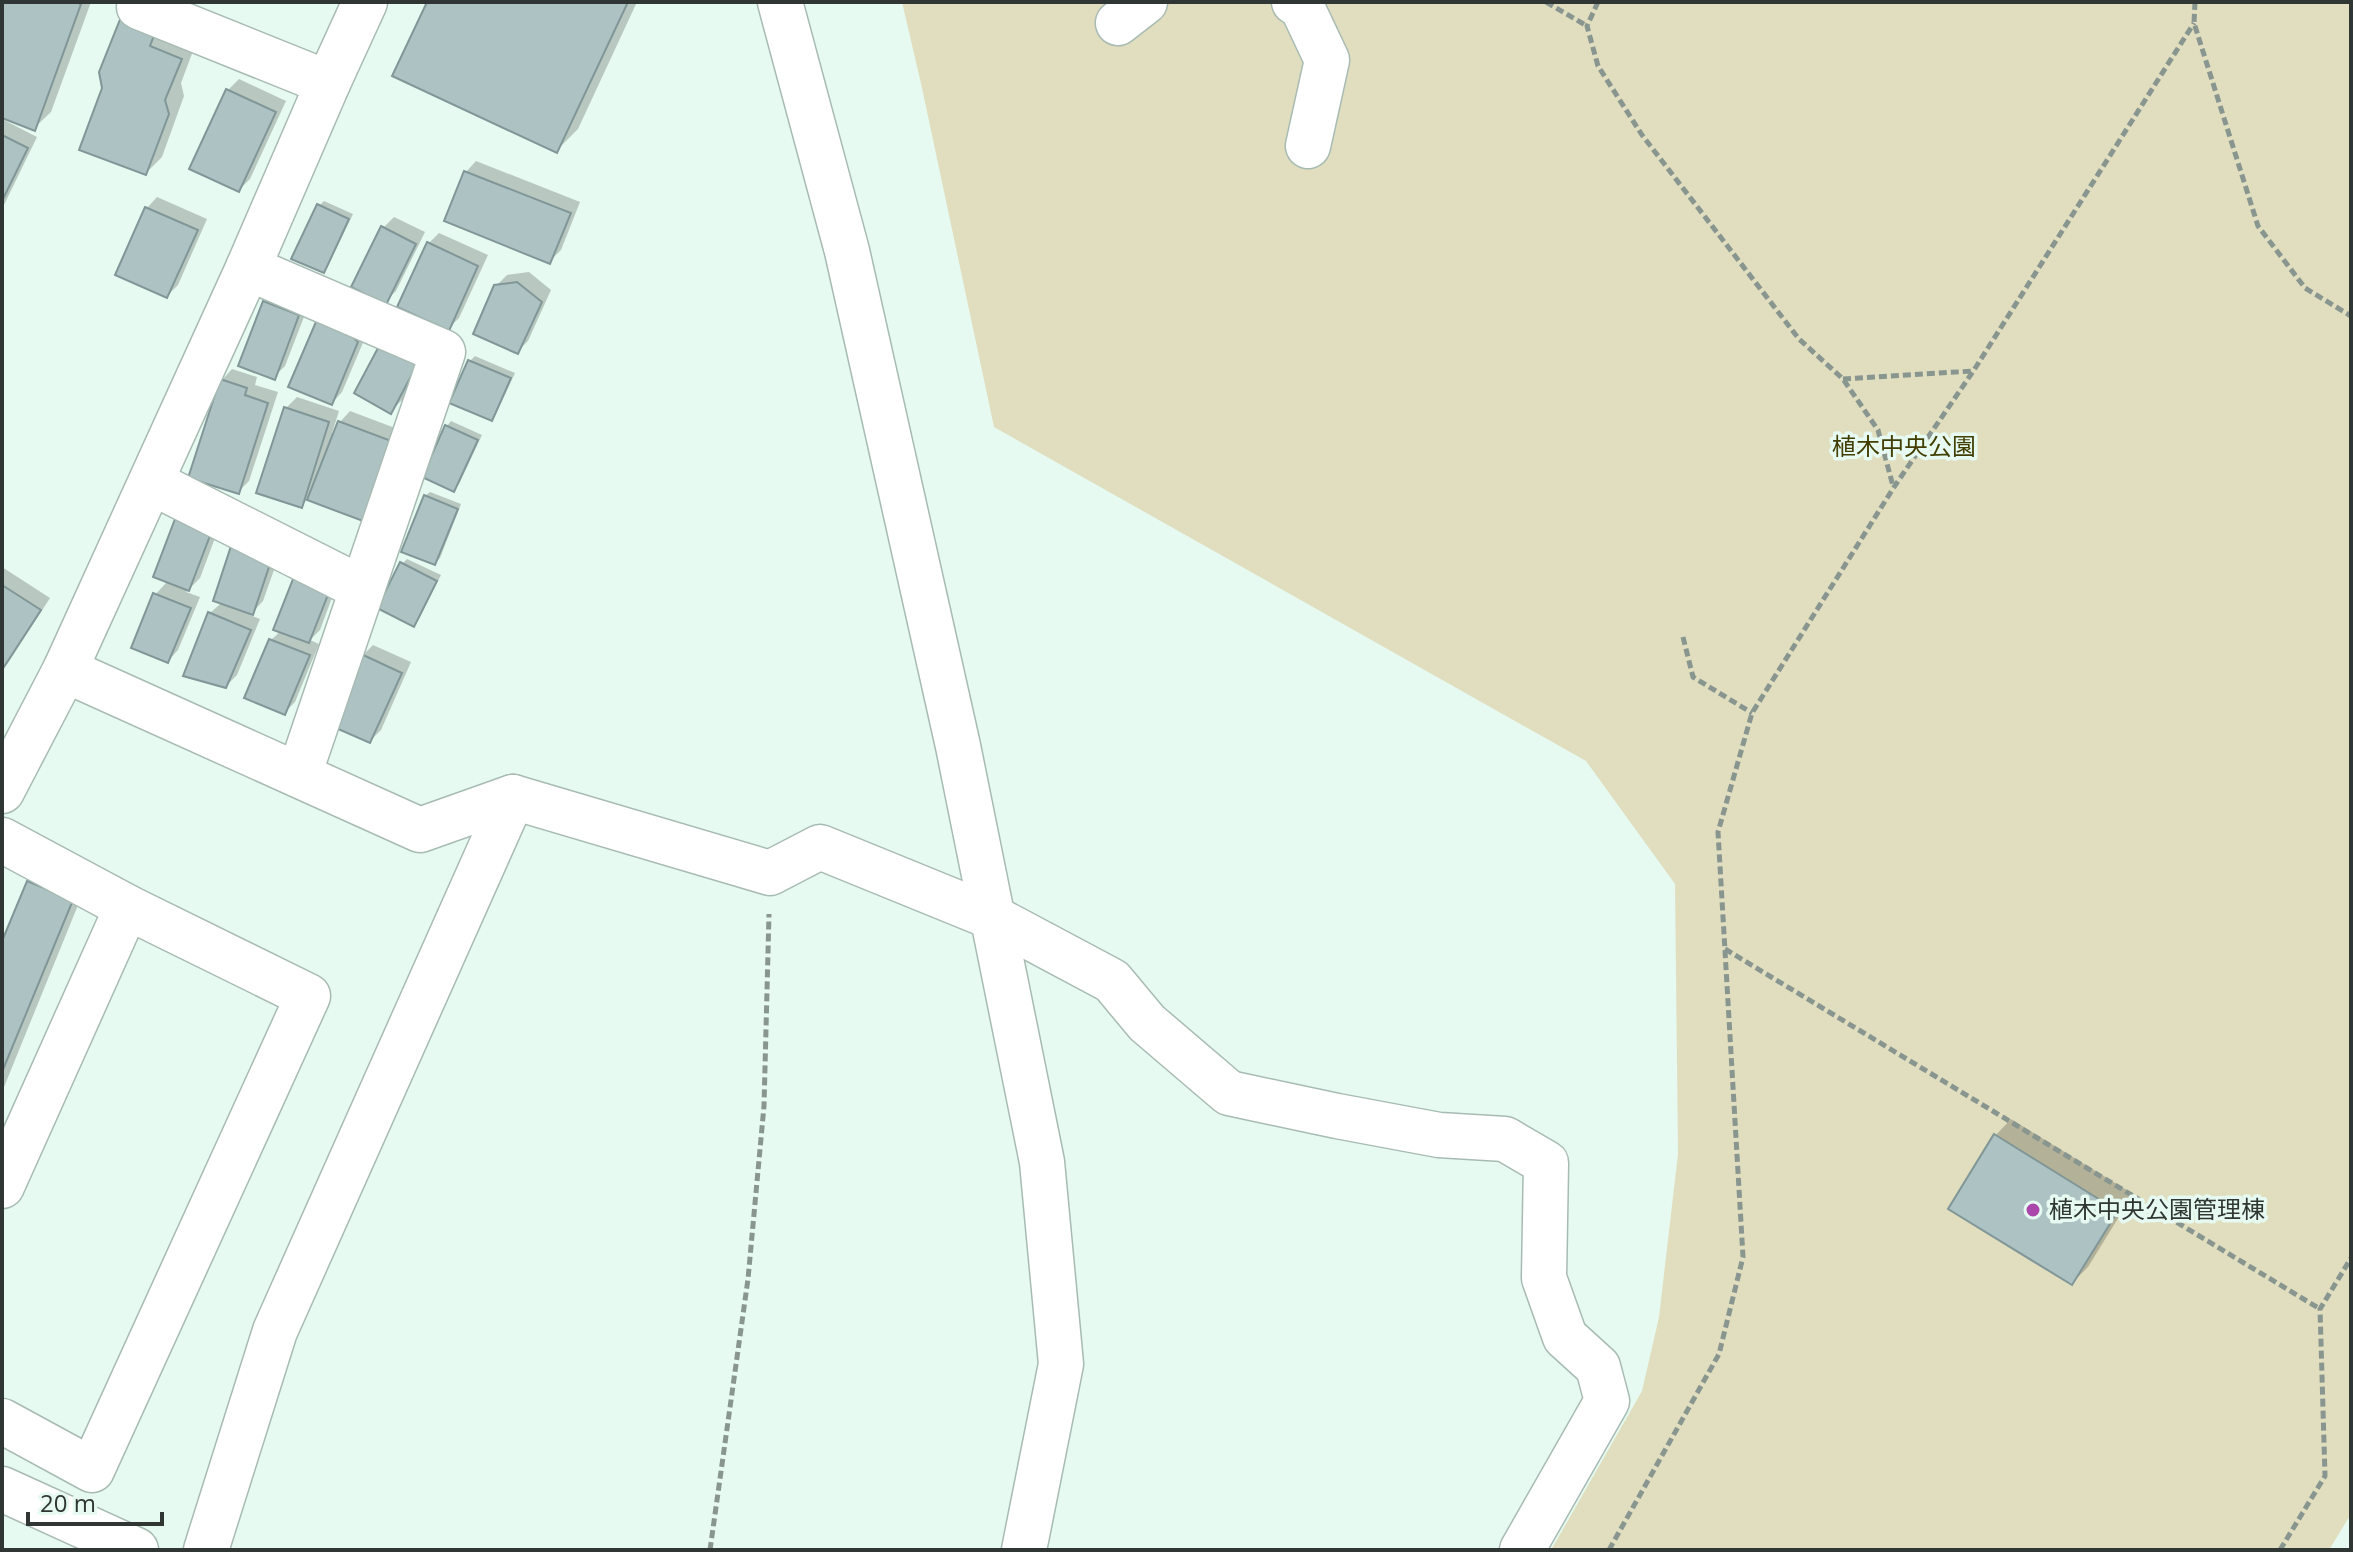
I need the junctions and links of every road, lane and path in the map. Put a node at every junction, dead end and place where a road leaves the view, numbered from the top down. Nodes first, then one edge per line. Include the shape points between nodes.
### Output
1 (365, 2) edge
2 (780, 2) edge
3 (1294, 2) edge
4 (1546, 2) edge
5 (1598, 2) edge
6 (2195, 2) edge
7 (136, 4) edge
8 (2194, 23) junction
9 (1587, 26) junction
10 (328, 83) junction
11 (1308, 146) dead end
12 (248, 268) junction
13 (2351, 316) edge
14 (1974, 370) junction
15 (1843, 379) junction
16 (151, 482) junction
17 (1894, 487) junction
18 (361, 588) junction
19 (1683, 637) dead end
20 (65, 670) junction
21 (1752, 713) junction
22 (299, 775) junction
23 (2, 791) edge
24 (513, 797) junction
25 (2, 840) edge
26 (770, 873) junction
27 (127, 907) junction
28 (992, 917) junction
29 (1725, 949) junction
30 (2, 1186) edge
31 (2351, 1258) edge
32 (2320, 1309) junction
33 (2, 1421) edge
34 (2, 1489) edge
35 (136, 1550) edge
36 (206, 1550) edge
37 (710, 1550) edge
38 (1024, 1550) edge
39 (1522, 1550) edge
40 (1609, 1550) edge
41 (2280, 1550) edge

1 - 10 street
2 - 28 street via 847,251
3 - 11 street via 1302,7 1327,60
4 - 9 path
5 - 9 path
6 - 8 path
7 - 10 street
8 - 13 path via 2258,226 2305,288
8 - 14 path
9 - 15 path via 1598,66 1642,135 1799,339
10 - 12 street
12 - 16 street
12 - 18 street via 443,352
14 - 15 path
14 - 17 path
15 - 17 path via 1878,430
16 - 18 street
16 - 20 street
17 - 21 path
18 - 22 street
19 - 21 path via 1693,677
20 - 22 street
20 - 23 street
21 - 29 path via 1718,832
22 - 24 street via 420,830
24 - 26 street
24 - 36 street via 275,1331
25 - 27 street
26 - 28 street via 820,847
26 - 37 path via 764,1106 748,1279
27 - 30 street
27 - 33 street via 308,996 92,1470
28 - 38 street via 1042,1162 1061,1364
28 - 39 street via 1112,981 1147,1023 1229,1093 1439,1135 1505,1139 1546,1163 1544,1278 1565,1337 1598,1367 1607,1401
29 - 32 path
29 - 40 path via 1743,1257 1719,1354
31 - 32 path
32 - 41 path via 2325,1476
34 - 35 street

